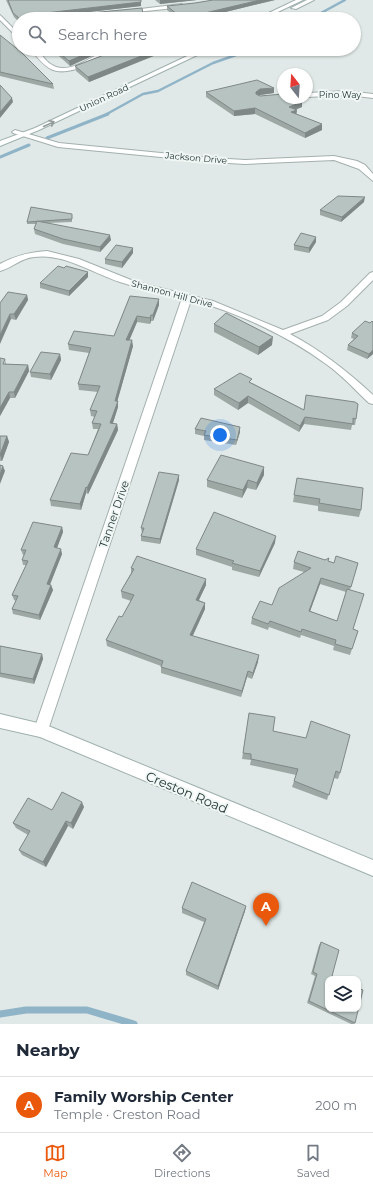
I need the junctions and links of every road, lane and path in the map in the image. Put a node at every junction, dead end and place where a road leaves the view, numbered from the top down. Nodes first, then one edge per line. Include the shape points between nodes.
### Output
1 (154, 0) edge
2 (300, 0) edge
3 (311, 0) edge
4 (188, 5) edge
5 (158, 11) junction
6 (120, 12) edge
7 (274, 12) edge
8 (286, 12) edge
9 (0, 16) edge
10 (12, 26) edge
11 (40, 56) edge
12 (99, 56) edge
13 (178, 56) edge
14 (192, 56) edge
15 (313, 95) edge
16 (373, 96) edge
17 (15, 132) junction
18 (24, 135) junction
19 (0, 138) edge
20 (0, 144) edge
21 (373, 179) edge
22 (0, 268) edge
23 (373, 275) edge
24 (187, 298) junction
25 (281, 334) junction
26 (373, 401) edge
27 (0, 721) edge
28 (40, 730) junction
29 (373, 868) edge

1 - 5 street
2 - 7 street
3 - 8 street
4 - 5 street
5 - 6 street
9 - 10 street
11 - 12 street via 48,65 63,69 76,67
13 - 17 street, Union Road
18 -> 14 street, Union Road
15 - 16 street, Pino Way via 347,93
17 - 18 street, Jackson Drive
17 - 19 street, Union Road
18 - 20 street, Union Road
18 - 21 street, Jackson Drive via 58,144 212,160 245,162 334,158 358,165
22 - 24 street, Shannon Hill Drive via 11,260 26,256 56,254 122,280
23 - 25 street via 344,304 325,318
24 - 25 street, Shannon Hill Drive via 210,303
24 - 28 street, Tanner Drive
25 - 26 street, Shannon Hill Drive via 329,362
27 - 28 street, Creston Road
28 - 29 street, Creston Road

